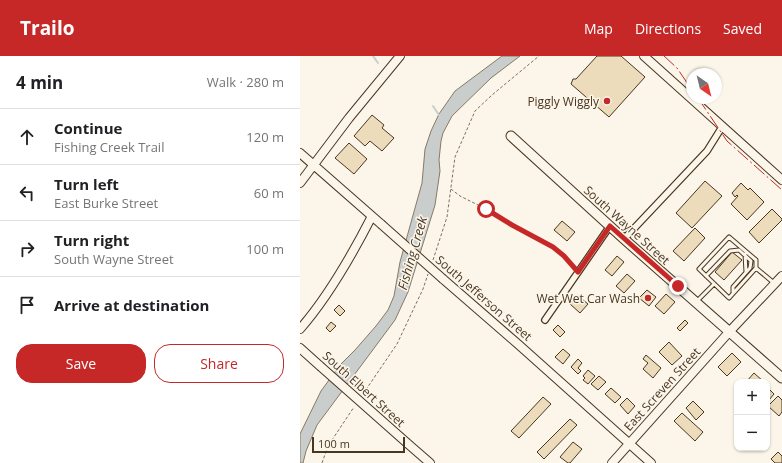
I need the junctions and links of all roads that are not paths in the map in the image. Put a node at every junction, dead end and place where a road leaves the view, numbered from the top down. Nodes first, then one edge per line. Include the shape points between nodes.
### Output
1 (400, 56) edge
2 (644, 56) edge
3 (722, 127) junction
4 (511, 136) dead end
5 (300, 153) edge
6 (313, 165) junction
7 (782, 180) edge
8 (300, 184) edge
9 (372, 216) junction
10 (610, 226) junction
11 (624, 239) junction
12 (745, 254) junction
13 (756, 268) junction
14 (746, 272) junction
15 (706, 276) junction
16 (782, 276) edge
17 (714, 284) junction
18 (775, 284) junction
19 (733, 292) junction
20 (696, 302) junction
21 (545, 320) dead end
22 (300, 329) edge
23 (730, 331) junction
24 (300, 348) edge
25 (782, 378) edge
26 (629, 444) junction
27 (430, 463) edge
28 (612, 463) edge
29 (651, 463) edge

1 - 6 street
2 - 3 street
3 - 7 street
3 - 11 street via 708,151
4 - 10 main road, South Wayne Street
5 - 6 street, South Jefferson Street
6 - 8 street
6 - 9 street, South Jefferson Street
9 - 22 street via 335,280
9 - 26 street, South Jefferson Street, bridge
10 - 11 main road, South Wayne Street
10 - 21 street
11 - 20 main road, South Wayne Street
12 - 14 lane
12 - 14 lane via 751,261
12 - 15 lane via 739,250 730,251
13 - 15 lane via 756,260 729,237 698,269
13 - 18 lane
13 - 19 lane
14 - 19 lane via 733,288
15 - 17 lane
16 - 18 street, East Screven Street
17 - 19 lane via 729,298
17 - 20 lane
18 - 23 street, East Screven Street
20 - 23 main road, South Wayne Street
23 - 25 main road, South Wayne Street
23 - 26 street, East Screven Street
24 - 27 street, South Elbert Street, bridge
26 - 28 street, East Screven Street
26 - 29 street, South Jefferson Street

